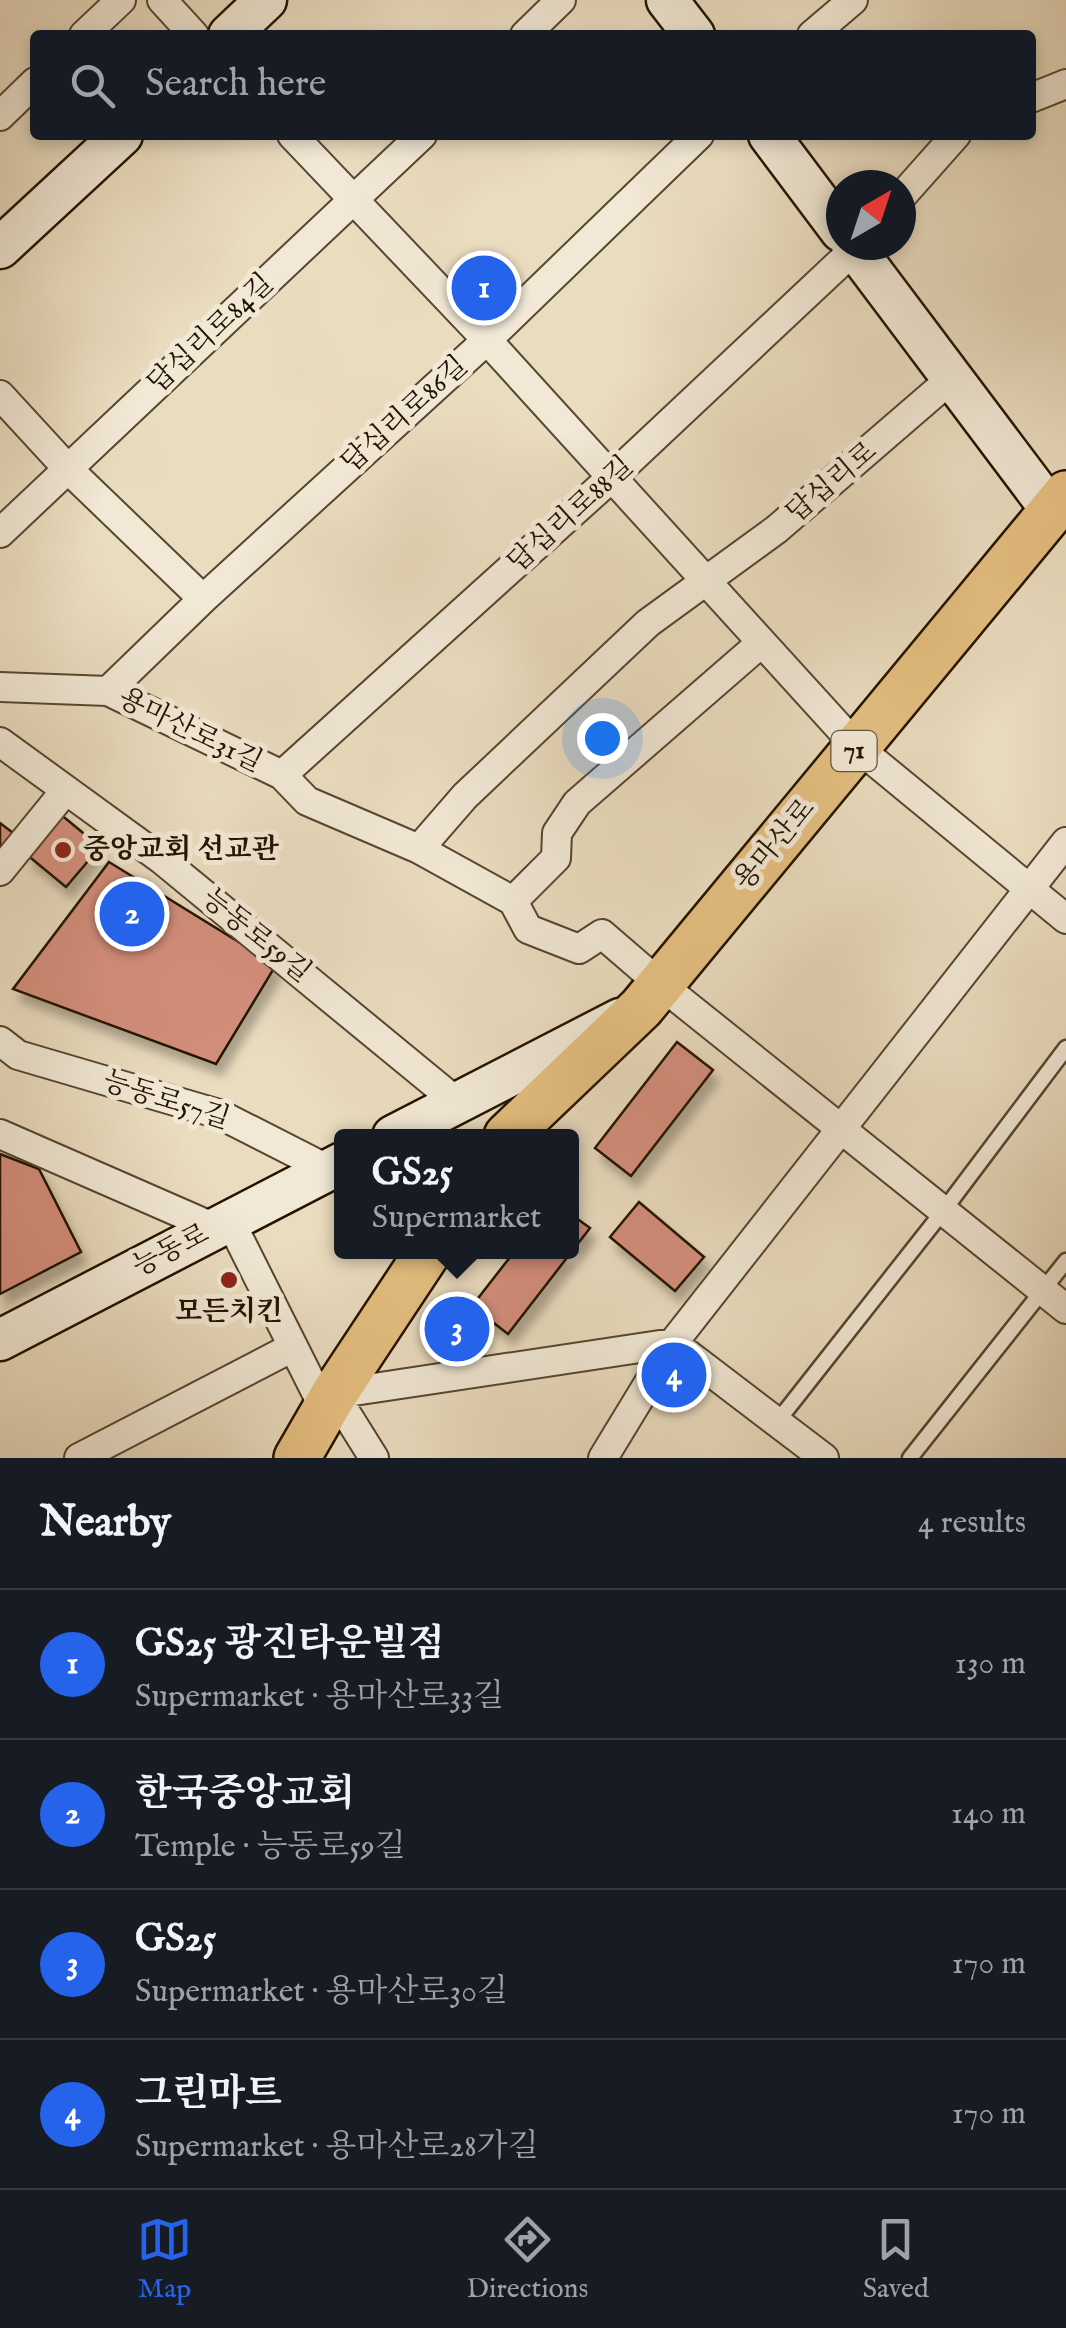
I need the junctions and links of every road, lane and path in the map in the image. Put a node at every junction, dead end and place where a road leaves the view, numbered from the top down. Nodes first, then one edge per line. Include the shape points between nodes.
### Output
1 (121, 0) edge
2 (162, 0) edge
3 (266, 0) edge
4 (561, 0) edge
5 (668, 0) edge
6 (853, 0) edge
7 (89, 30) edge
8 (189, 30) edge
9 (233, 30) edge
10 (530, 30) edge
11 (690, 30) edge
12 (818, 30) edge
13 (1066, 84) edge
14 (30, 87) edge
15 (1036, 96) edge
16 (0, 116) edge
17 (117, 140) edge
18 (297, 140) edge
19 (417, 140) edge
20 (694, 140) edge
21 (773, 140) edge
22 (952, 140) edge
23 (916, 180) edge
24 (356, 200) junction
25 (826, 208) edge
26 (0, 248) edge
27 (834, 260) edge
28 (865, 260) edge
29 (487, 340) junction
30 (952, 378) junction
31 (0, 395) edge
32 (68, 468) junction
33 (612, 478) junction
34 (1061, 509) edge
35 (0, 533) edge
36 (705, 580) junction
37 (203, 600) junction
38 (762, 643) junction
39 (0, 686) edge
40 (108, 691) junction
41 (0, 742) edge
42 (856, 748) junction
43 (282, 775) junction
44 (66, 791) junction
45 (1066, 842) edge
46 (419, 849) junction
47 (0, 871) edge
48 (1028, 890) junction
49 (514, 901) junction
50 (1066, 919) edge
51 (651, 996) junction
52 (0, 1042) edge
53 (1066, 1048) edge
54 (458, 1102) junction
55 (842, 1128) junction
56 (406, 1129) edge
57 (514, 1129) edge
58 (0, 1134) edge
59 (334, 1171) edge
60 (334, 1175) edge
61 (944, 1210) junction
62 (222, 1225) junction
63 (412, 1259) edge
64 (1066, 1261) edge
65 (1043, 1290) junction
66 (1066, 1308) edge
67 (0, 1340) edge
68 (673, 1343) junction
69 (293, 1346) junction
70 (330, 1402) junction
71 (777, 1422) junction
72 (80, 1458) edge
73 (298, 1458) edge
74 (374, 1458) edge
75 (602, 1458) edge
76 (824, 1458) edge
77 (910, 1458) edge

1 - 7 street
2 - 8 street
3 - 9 street
4 - 10 street
5 - 11 street
6 - 12 street
13 - 15 street
14 - 16 street
17 - 26 street
18 - 24 street
19 - 24 street, 답십리로84길
20 - 29 street, 답십리로86길
21 - 25 street
22 - 23 street
24 - 29 street
24 - 32 street, 답십리로84길
27 - 33 street, 답십리로88길
28 - 30 street
29 - 33 street
29 - 37 street, 답십리로86길
30 - 34 street
30 - 36 street, 답십리로 via 778,528
31 - 32 street
32 - 35 street, 답십리로84길
32 - 37 street
33 - 36 street
33 - 43 street, 답십리로88길
34 - 42 main road, 용마산로 / 71
36 - 38 street
36 - 46 street, 답십리로 via 648,623 465,796
37 - 40 street, 답십리로86길
38 - 42 street
38 - 49 street via 577,803 556,833 556,858
39 - 40 street, 용마산로31길
40 - 43 street, 용마산로31길
41 - 44 street, 능동로59길
42 - 48 street
42 - 51 main road, 용마산로 / 71
43 - 46 street, 용마산로31길 via 307,801
44 - 47 street
44 - 54 street, 능동로59길 via 161,858
45 - 48 street
46 - 49 street, 용마산로31길
48 - 50 street
48 - 55 street
49 - 51 street, 용마산로31길 via 528,929 579,949 602,934
51 - 54 street
51 - 55 street
51 - 57 main road, 용마산로 / 71
52 - 59 street, 능동로57길 via 18,1055 218,1114
53 - 61 lane
54 - 56 street
55 - 61 street
55 - 68 street
58 - 62 street
60 - 62 street, 능동로
61 - 65 street
61 - 71 lane
62 - 67 street, 능동로
62 - 69 street
63 - 70 main road
64 - 65 lane
65 - 66 street
65 - 77 lane
68 - 70 street
68 - 71 street
68 - 75 street
69 - 70 street
69 - 72 street
70 - 73 main road
70 - 74 street
71 - 76 street

